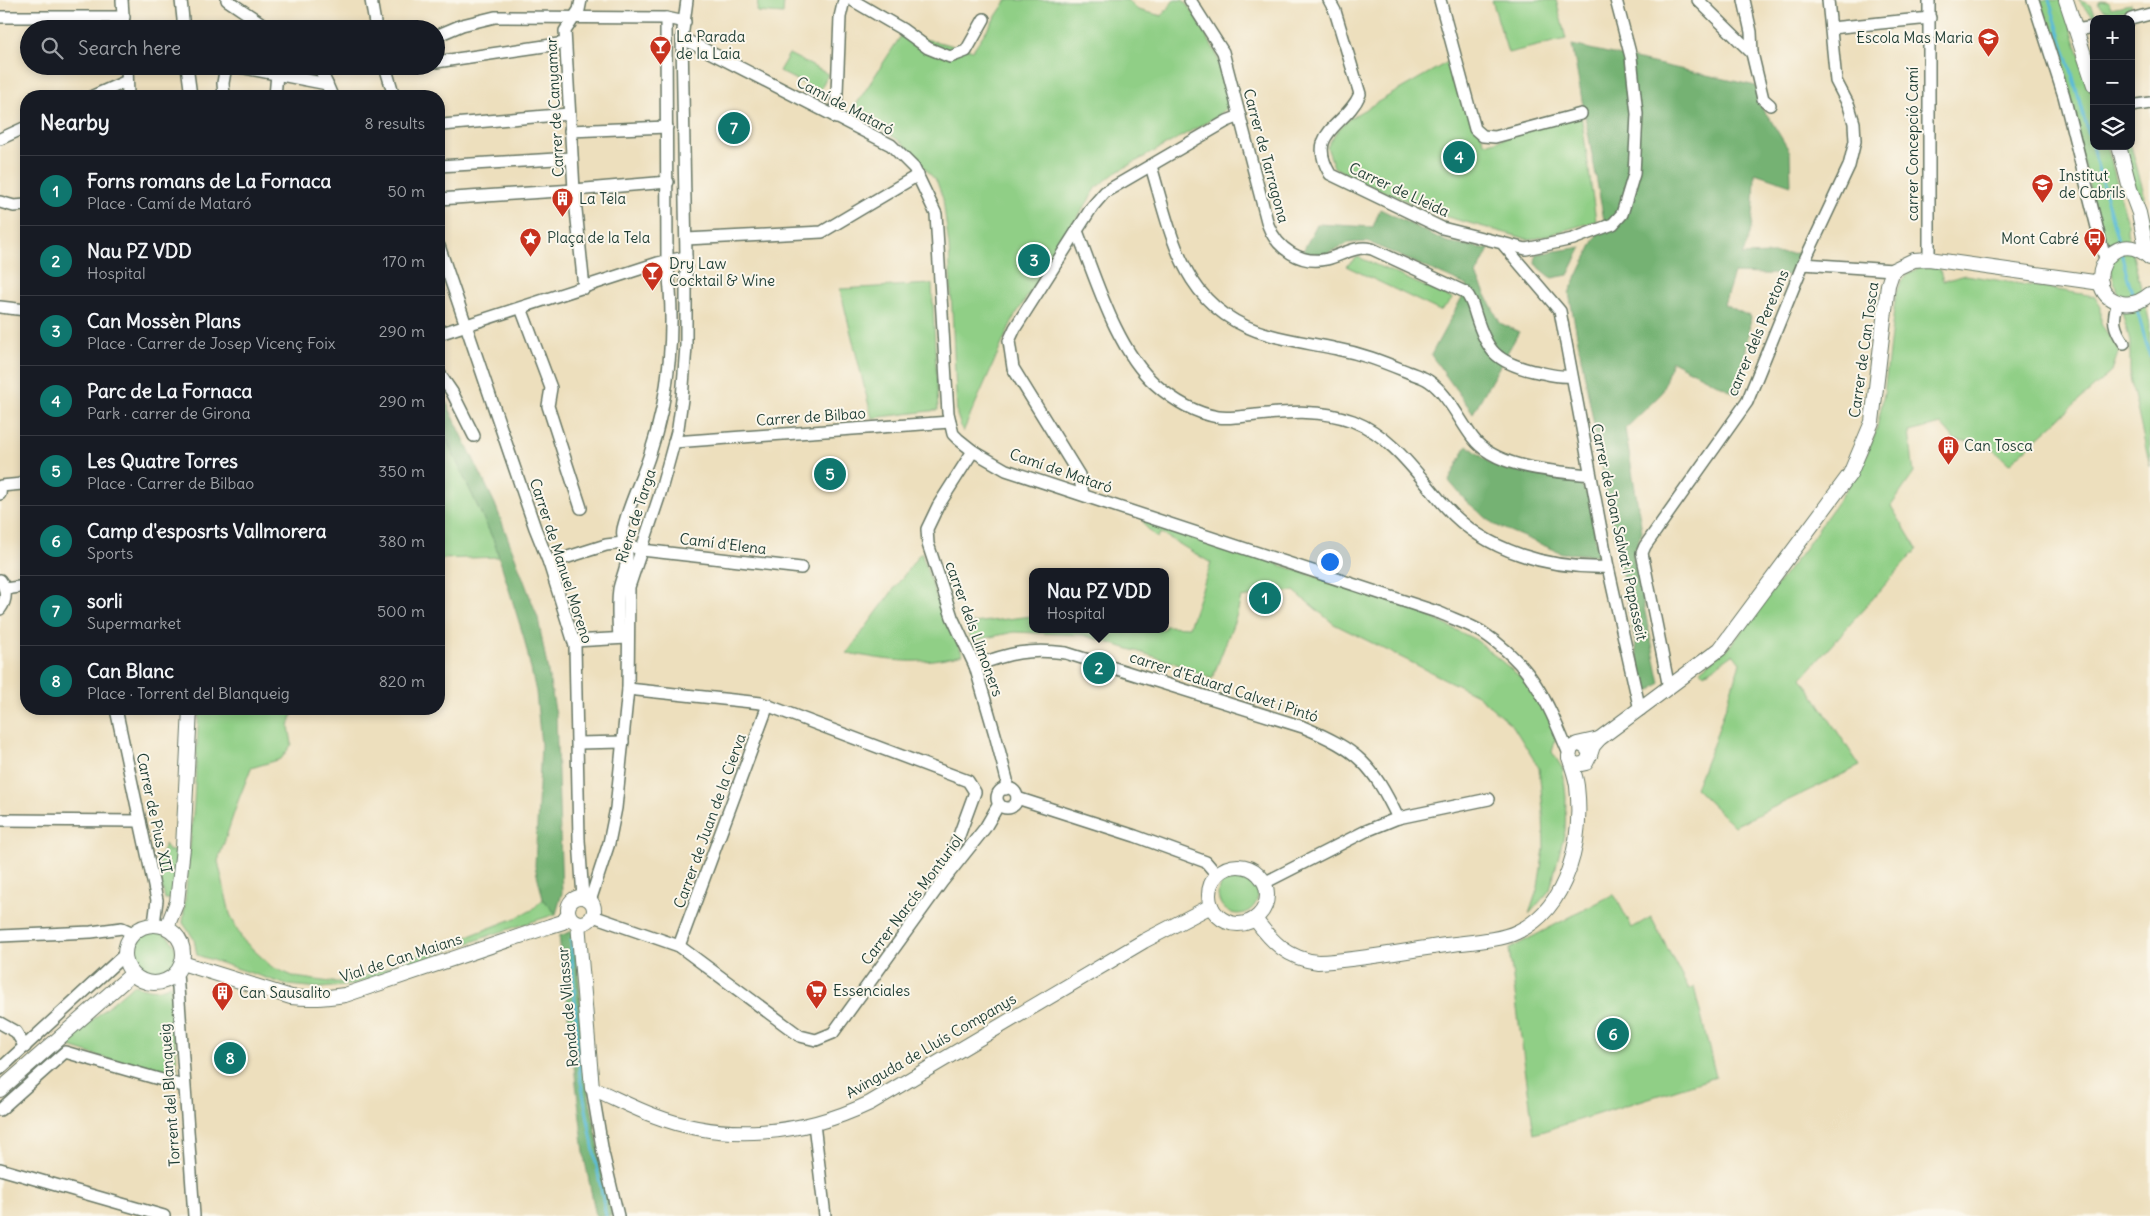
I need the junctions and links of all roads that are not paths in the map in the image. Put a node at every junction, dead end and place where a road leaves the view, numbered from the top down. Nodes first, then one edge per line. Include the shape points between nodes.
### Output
1 (122, 0) edge
2 (181, 0) edge
3 (227, 0) edge
4 (370, 0) edge
5 (580, 0) edge
6 (687, 0) edge
7 (844, 0) edge
8 (852, 0) edge
9 (1190, 0) edge
10 (1329, 0) edge
11 (1440, 0) edge
12 (1616, 0) edge
13 (1698, 0) edge
14 (1744, 0) edge
15 (1828, 0) edge
16 (1929, 0) edge
17 (2033, 0) edge
18 (2066, 0) edge
19 (2075, 0) edge
20 (2150, 14) edge
21 (0, 17) edge
22 (574, 17) junction
23 (666, 18) junction
24 (1930, 18) junction
25 (2135, 18) edge
26 (62, 20) edge
27 (124, 20) edge
28 (183, 20) edge
29 (257, 20) edge
30 (374, 20) edge
31 (984, 20) dead end
32 (685, 22) junction
33 (1831, 28) junction
34 (2084, 28) edge
35 (445, 32) edge
36 (682, 38) junction
37 (565, 43) junction
38 (1752, 53) junction
39 (2094, 60) edge
40 (445, 61) edge
41 (2090, 62) edge
42 (128, 75) edge
43 (189, 75) edge
44 (224, 75) edge
45 (277, 75) edge
46 (282, 75) edge
47 (323, 75) edge
48 (388, 75) edge
49 (128, 80) junction
50 (327, 84) junction
51 (106, 90) edge
52 (128, 90) edge
53 (190, 90) edge
54 (224, 90) edge
55 (276, 90) edge
56 (330, 90) edge
57 (392, 90) edge
58 (2150, 103) edge
59 (1770, 105) dead end
60 (2135, 105) edge
61 (569, 114) junction
62 (1581, 114) dead end
63 (1240, 116) junction
64 (836, 118) junction
65 (445, 125) edge
66 (667, 128) junction
67 (20, 130) edge
68 (570, 131) junction
69 (0, 139) edge
70 (2113, 150) edge
71 (2121, 150) edge
72 (572, 158) junction
73 (445, 166) edge
74 (1151, 166) junction
75 (918, 175) junction
76 (668, 182) junction
77 (574, 190) junction
78 (445, 199) edge
79 (0, 202) edge
80 (20, 206) edge
81 (1077, 231) junction
82 (686, 238) junction
83 (1502, 243) junction
84 (2129, 247) junction
85 (686, 257) junction
86 (2149, 257) edge
87 (1929, 259) junction
88 (2105, 259) junction
89 (667, 261) junction
90 (445, 264) edge
91 (1803, 264) junction
92 (1893, 270) junction
93 (2101, 283) junction
94 (584, 288) junction
95 (2148, 299) edge
96 (2119, 302) junction
97 (0, 307) edge
98 (521, 308) junction
99 (20, 309) edge
100 (466, 326) junction
101 (445, 332) edge
102 (2124, 343) dead end
103 (1571, 376) junction
104 (445, 386) edge
105 (950, 422) junction
106 (474, 436) dead end
107 (674, 442) junction
108 (973, 452) junction
109 (1590, 475) junction
110 (20, 484) edge
111 (0, 489) edge
112 (1083, 494) junction
113 (581, 508) dead end
114 (623, 543) junction
115 (642, 550) junction
116 (549, 563) junction
117 (1608, 567) junction
118 (801, 568) dead end
119 (3, 584) edge
120 (20, 585) edge
121 (0, 609) edge
122 (624, 638) junction
123 (574, 641) junction
124 (975, 666) junction
125 (1668, 688) junction
126 (628, 689) junction
127 (768, 705) junction
128 (1640, 710) junction
129 (117, 715) edge
130 (190, 715) edge
131 (1599, 739) junction
132 (622, 742) junction
133 (578, 743) junction
134 (1574, 750) junction
135 (1588, 759) junction
136 (1577, 784) junction
137 (1005, 789) junction
138 (1017, 798) junction
139 (1489, 799) dead end
140 (999, 804) junction
141 (1398, 818) junction
142 (0, 820) edge
143 (140, 821) junction
144 (1217, 875) junction
145 (942, 882) junction
146 (1264, 883) junction
147 (586, 899) junction
148 (1211, 906) junction
149 (593, 916) junction
150 (573, 919) junction
151 (1255, 919) junction
152 (160, 926) junction
153 (133, 933) junction
154 (0, 936) edge
155 (679, 946) junction
156 (124, 955) junction
157 (179, 968) junction
158 (132, 974) junction
159 (0, 1024) edge
160 (25, 1047) junction
161 (0, 1069) edge
162 (184, 1086) junction
163 (592, 1088) junction
164 (0, 1090) edge
165 (0, 1110) edge
166 (814, 1124) junction
167 (0, 1169) edge
168 (164, 1216) edge
169 (194, 1216) edge
170 (618, 1216) edge
171 (825, 1216) edge

1 - 27 street
2 - 28 street
3 - 29 street
4 - 30 street
5 - 22 street, Carrer de Canyamar
6 - 32 street, Riera de Targa
7 - 64 street via 840,17
8 - 31 street via 928,48 950,57 966,50
9 - 63 street, Carrer de Tarragona via 1223,52
10 - 83 street, Carrer de Lleida via 1360,94 1356,104 1323,139 1321,151 1330,174 1442,228
11 - 62 street via 1475,129 1483,136 1495,137
12 - 83 street via 1631,57 1637,114 1634,174 1622,214 1613,224 1572,239 1526,249
13 - 38 street
14 - 38 street
15 - 33 street, carrer dels Peretons
16 - 24 street, carrer Concepció Camí
17 - 88 street via 2064,96
18 - 34 street
19 - 34 street
20 - 25 street
21 - 26 street
22 - 23 street
22 - 35 street via 496,17 462,24
22 - 37 street, Carrer de Canyamar via 565,31
23 - 32 street
23 - 66 street
24 - 33 street
24 - 87 street, carrer Concepció Camí
32 - 36 street, Riera de Targa
33 - 91 street, carrer dels Peretons via 1836,81 1849,106 1854,141 1849,166
34 - 39 street
34 - 41 street
36 - 64 street, Camí de Mataró
36 - 82 street, Riera de Targa
37 - 40 street
37 - 61 street, Carrer de Canyamar
38 - 59 street via 1763,99
42 - 49 street
43 - 53 street
44 - 54 street
45 - 55 street
46 - 50 street
47 - 50 street
48 - 57 street
49 - 51 street
49 - 52 street
50 - 56 street
58 - 60 street
61 - 65 street
61 - 68 street, Carrer de Canyamar
63 - 74 street via 1227,120
63 - 103 street, Carrer de Tarragona via 1270,230 1282,248 1300,258 1316,260 1368,248 1458,287 1468,294 1485,341 1498,358 1521,368
64 - 75 street, Camí de Mataró via 891,145
66 - 68 street
66 - 76 street
67 - 69 street
68 - 72 street, Carrer de Canyamar
70 - 84 street via 2135,225
71 - 86 street
72 - 73 street
72 - 77 street, Carrer de Canyamar
74 - 81 street via 1105,192
74 - 109 street via 1185,271 1204,297 1223,315 1268,335 1367,355 1429,381 1446,399 1475,441 1491,453 1534,468
75 - 82 street via 822,232
75 - 105 street, Camí de Mataró via 936,214
76 - 77 street
76 - 89 street
77 - 78 street
77 - 94 street, Carrer de Canyamar
79 - 80 street
81 - 112 street via 1009,341 1014,368 1079,475
81 - 117 street via 1113,322 1132,358 1170,396 1219,417 1307,412 1353,421 1403,455 1455,516 1492,543 1550,562 1582,568
82 - 85 street, Riera de Targa
83 - 103 street, Carrer de Joan Salvat i Papasseit via 1560,311
84 - 86 street
84 - 88 street via 2120,248
85 - 89 street
85 - 107 street, Riera de Targa via 686,346 682,399
87 - 92 street, Carrer de Can Tosca via 1914,260
87 - 93 street, Carrer de Can Tosca
88 - 93 street
89 - 94 street
89 - 114 street via 670,285 666,389 649,458 626,518
90 - 100 street, Carrer de Manuel Moreno
91 - 92 street
91 - 125 street, carrer dels Peretons via 1747,402 1642,553
92 - 125 street, Carrer de Can Tosca via 1888,285 1872,422 1850,474 1720,649
93 - 96 street via 2104,291
94 - 98 street
95 - 96 street via 2128,304
96 - 102 street via 2114,320 2116,332
97 - 99 street
98 - 100 street
98 - 113 street via 552,388 548,406
100 - 101 street
100 - 116 street, Carrer de Manuel Moreno
103 - 109 street, Carrer de Joan Salvat i Papasseit
104 - 106 street
105 - 107 street, Carrer de Bilbao
105 - 108 street, Camí de Mataró via 953,434
107 - 115 street, Riera de Targa
108 - 112 street, Camí de Mataró via 1006,470
108 - 124 street, carrer dels Llimoners via 938,506 927,529 927,538 952,617
109 - 117 street, Carrer de Joan Salvat i Papasseit
110 - 111 street
112 - 134 street, Camí de Mataró via 1440,613 1480,631 1517,659 1539,686 1554,720
114 - 115 street, Camí d'Elena
114 - 116 street via 606,545
114 - 122 street via 627,556 619,589
115 - 118 street, Camí d'Elena
115 - 122 street, Riera de Targa via 628,587
116 - 123 street, Carrer de Manuel Moreno
117 - 128 street, Carrer de Joan Salvat i Papasseit
119 - 120 street
119 - 121 street via 6,597
122 - 123 street
122 - 126 street, Riera de Targa
123 - 133 street, Carrer de Manuel Moreno
124 - 137 street, carrer dels Llimoners via 1000,752
124 - 141 street, carrer d'Eduard Calvet i Pintó via 1021,651 1066,653 1303,727 1335,740 1361,759 1378,779
125 - 128 street, Carrer de Can Tosca
126 - 127 street
126 - 132 street, Riera de Targa
127 - 145 street via 968,781 975,792
127 - 155 street, Carrer de Juan de la Cierva
128 - 131 street
129 - 143 street, Carrer de Pius XII
130 - 152 street via 177,902
131 - 134 street
131 - 135 street
132 - 133 street
132 - 147 street, Riera de Targa via 616,808 608,843
133 - 147 street, Carrer de Manuel Moreno via 579,840
134 - 135 street via 1587,748
134 - 135 street via 1572,762 1577,765
134 - 136 street
135 - 136 street
136 - 151 street via 1577,834 1570,866 1555,899 1539,918 1517,933 1318,962 1294,957 1282,950
137 - 138 street via 1012,790
137 - 140 street via 998,796
138 - 140 street via 1011,807
138 - 144 street via 1206,862
139 - 141 street
140 - 145 street, Carrer Narcís Monturiol via 985,828
141 - 146 street via 1366,830
142 - 143 street
143 - 152 street, Carrer de Pius XII
144 - 146 street via 1225,869 1243,867 1252,870
144 - 148 street via 1211,884
145 - 155 street, Carrer Narcís Monturiol via 832,1033 816,1040 800,1036
146 - 151 street via 1266,902
147 - 149 street via 594,909
147 - 150 street via 570,902 568,906
148 - 151 street via 1229,923
148 - 166 street, Avinguda de Lluís Companys via 1144,941 870,1103 848,1114
149 - 150 street via 587,922
149 - 155 street, Carrer Narcís Monturiol
150 - 157 street, Vial de Can Maians via 332,997 291,996
150 - 163 street, Ronda de Vilassar
152 - 153 street via 139,928
152 - 157 street via 179,938 182,946
153 - 154 street via 122,928
153 - 156 street
156 - 158 street
156 - 160 street
157 - 158 street via 169,979 151,983
157 - 162 street, Torrent del Blanqueig
158 - 164 street
159 - 160 street via 16,1032
160 - 161 street
162 - 165 street via 65,1052
162 - 169 street, Torrent del Blanqueig
163 - 166 street, Avinguda de Lluís Companys via 655,1116 707,1130 751,1133
163 - 170 street
166 - 171 street
167 - 168 street

